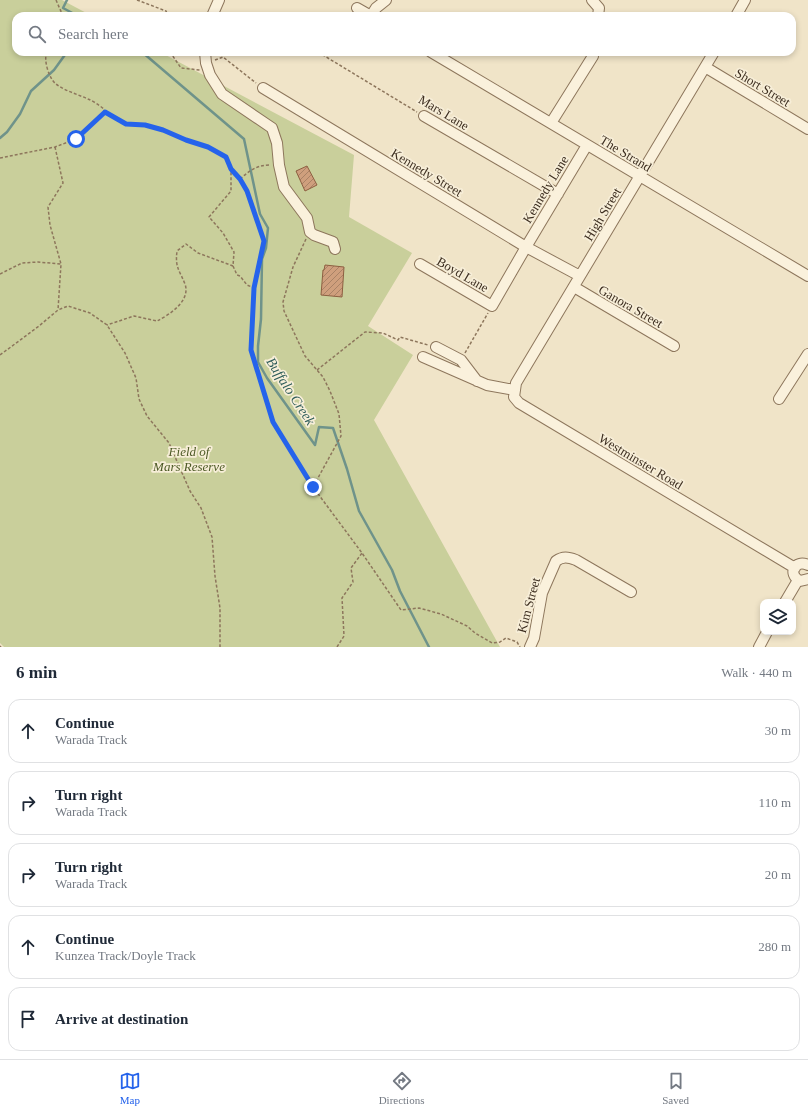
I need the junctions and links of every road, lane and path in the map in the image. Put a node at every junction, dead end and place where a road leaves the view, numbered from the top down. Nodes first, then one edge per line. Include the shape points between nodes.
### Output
1 (56, 0) edge
2 (137, 0) edge
3 (219, 0) edge
4 (386, 0) edge
5 (592, 0) edge
6 (745, 0) edge
7 (357, 8) dead end
8 (61, 12) edge
9 (166, 12) edge
10 (214, 12) edge
11 (364, 12) edge
12 (374, 12) edge
13 (598, 12) edge
14 (738, 12) edge
15 (45, 56) edge
16 (173, 56) edge
17 (206, 56) edge
18 (325, 56) edge
19 (438, 56) edge
20 (593, 56) edge
21 (712, 56) edge
22 (206, 64) junction
23 (705, 67) junction
24 (263, 88) joint
25 (105, 112) junction
26 (424, 116) joint
27 (551, 123) junction
28 (808, 129) edge
29 (587, 145) junction
30 (55, 147) junction
31 (0, 158) edge
32 (279, 165) junction
33 (231, 169) junction
34 (641, 176) junction
35 (240, 179) junction
36 (558, 194) junction
37 (310, 232) junction
38 (526, 247) junction
39 (335, 249) dead end
40 (61, 264) junction
41 (420, 264) dead end
42 (234, 266) junction
43 (0, 274) edge
44 (580, 276) junction
45 (808, 276) edge
46 (574, 287) junction
47 (254, 288) junction
48 (492, 306) junction
49 (58, 310) junction
50 (107, 325) junction
51 (674, 346) dead end
52 (436, 347) joint
53 (808, 354) edge
54 (0, 355) edge
55 (423, 357) dead end
56 (461, 360) junction
57 (317, 370) junction
58 (478, 381) junction
59 (514, 390) junction
60 (779, 399) dead end
61 (313, 487) junction
62 (362, 553) junction
63 (808, 565) edge
64 (795, 568) junction
65 (803, 580) edge
66 (631, 592) dead end
67 (787, 599) edge
68 (765, 635) edge
69 (220, 647) edge
70 (337, 647) edge
71 (520, 647) edge
72 (530, 647) edge
73 (758, 647) edge

1 - 8 path
2 - 9 path
3 - 10 street
4 - 12 street
5 - 13 street via 599,8
6 - 14 street
7 - 11 street
15 - 25 path via 54,83 90,99
16 - 22 path via 181,68 200,70
17 - 22 street
18 - 26 path, Mars Lane
19 - 27 street, The Strand
20 - 27 street
21 - 23 street, High Street
22 - 24 path via 223,57
22 - 32 street via 222,94 272,128 277,143
23 - 28 street, Short Street
23 - 34 street, High Street
24 - 38 street, Kennedy Street
25 - 30 path via 76,139
25 - 33 path via 126,124 145,125 163,130 208,147 226,157
26 - 36 street, Mars Lane
27 - 29 street, The Strand
29 - 34 street, The Strand
29 - 36 street, Kennedy Lane
30 - 31 path
30 - 40 path via 63,183 48,207 50,225
32 - 35 path via 262,165 248,171
32 - 37 street via 284,187 307,218
33 - 35 path
33 - 42 path via 231,191 209,217 223,233 234,252
34 - 44 street, High Street
34 - 45 street, The Strand
35 - 47 path via 247,191 264,241
36 - 38 street, Kennedy Lane
37 - 39 street via 333,242
37 - 57 path via 294,267 283,302 284,311 305,356
38 - 44 street, Kennedy Street
38 - 48 street, Boyd Lane
40 - 43 path via 22,263
40 - 49 path
41 - 48 street, Boyd Lane
42 - 47 path via 237,275
42 - 50 path via 198,253 186,244 177,252 175,263 185,286 184,300 157,321 134,316
44 - 46 street, High Street
46 - 51 street, Ganora Street
46 - 59 street, High Street
47 - 61 path via 251,350 273,422
48 - 56 path, Boyd Lane
49 - 50 path via 68,306 90,313
49 - 54 path
50 - 69 path via 125,353 136,378 139,399 148,416 169,443 190,491 201,508 212,537 220,608
52 - 56 street
52 - 57 path via 400,337 398,340 383,333 364,332
53 - 60 street
55 - 58 street
56 - 58 street
57 - 61 path via 330,391 339,414 341,436
58 - 59 street
59 - 64 street, Westminster Road via 514,397 519,403
61 - 62 path
62 - 70 path via 351,568 353,582 342,598 344,636
62 - 71 path via 400,610 419,608 441,614 467,626 475,634 492,643 506,638 517,642
63 - 64 street via 801,563
64 - 65 street via 793,573
65 - 67 street
66 - 72 street, Kim Street via 576,560 569,557 561,558 556,561 542,593
68 - 73 street

